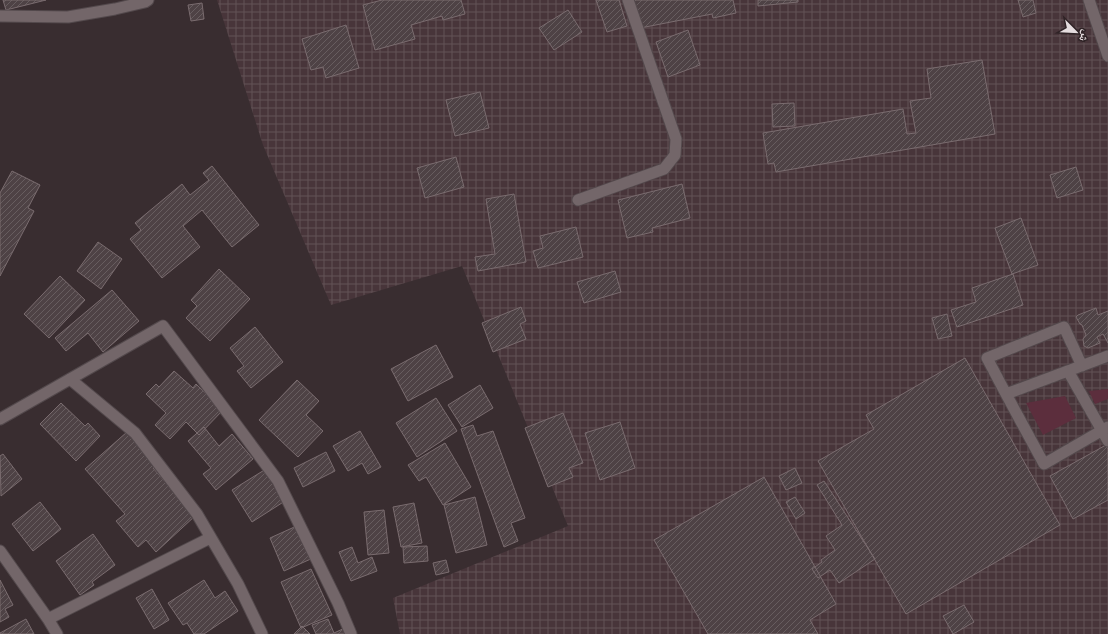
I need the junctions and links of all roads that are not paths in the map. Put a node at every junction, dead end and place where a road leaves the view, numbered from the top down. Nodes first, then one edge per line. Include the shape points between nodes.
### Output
1 (148, 0) edge
2 (628, 0) edge
3 (1089, 0) edge
4 (0, 16) edge
5 (1108, 56) edge
6 (578, 200) dead end
7 (1108, 356) edge
8 (1082, 366) junction
9 (1068, 371) junction
10 (70, 379) junction
11 (1006, 394) junction
12 (0, 419) edge
13 (1105, 429) edge
14 (1108, 441) edge
15 (210, 538) junction
16 (0, 551) edge
17 (48, 619) junction
18 (57, 634) edge
19 (262, 634) edge
20 (351, 634) edge

1 - 4 street via 68,17
2 - 6 street via 676,139 674,156 664,169
3 - 5 street
7 - 8 street
8 - 9 street
8 - 11 street via 1064,327 987,358
9 - 11 street
9 - 13 street
10 - 12 street
10 - 15 street via 135,433 197,514
10 - 20 street via 163,326 278,481
11 - 13 street via 1044,464
13 - 14 street
15 - 17 street
15 - 19 street via 238,584
16 - 17 street
17 - 18 street

